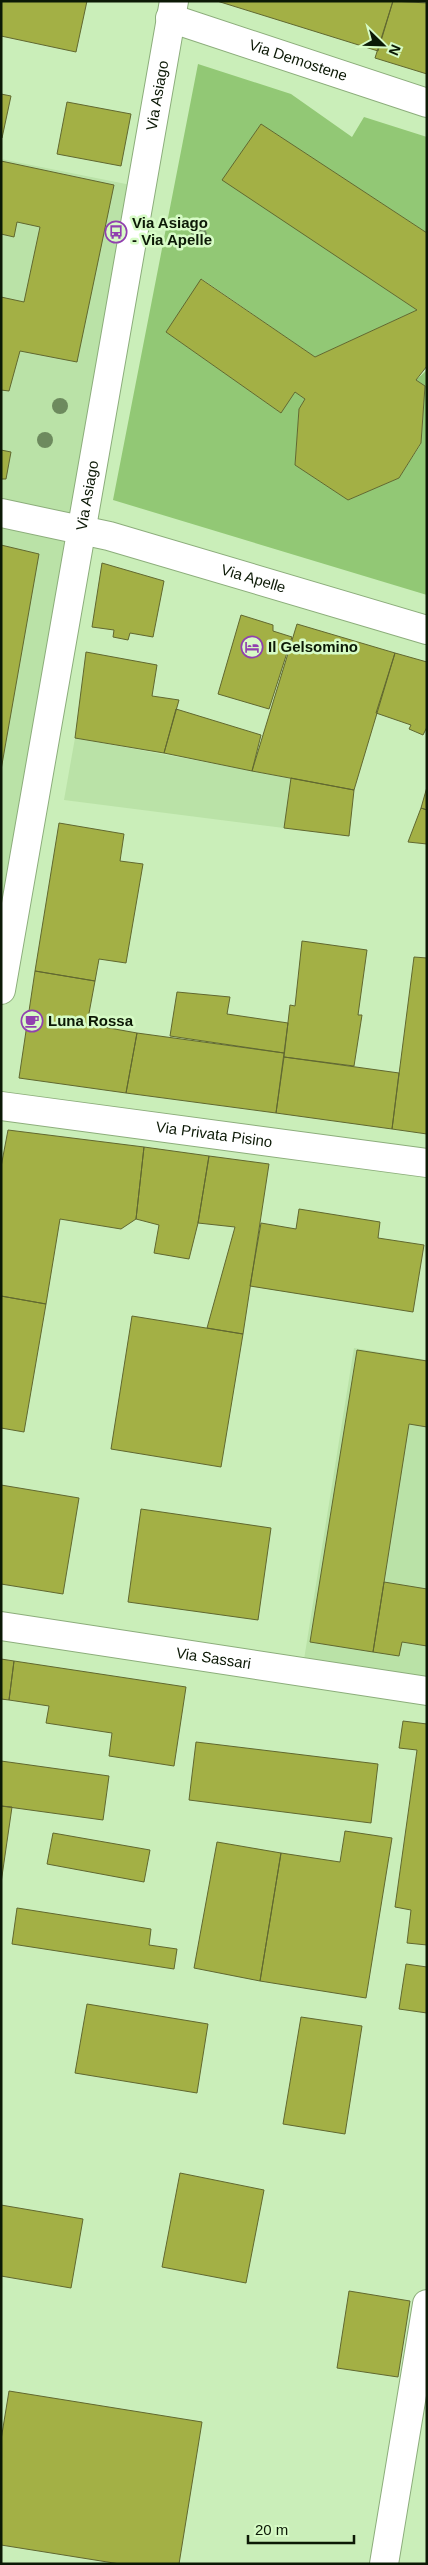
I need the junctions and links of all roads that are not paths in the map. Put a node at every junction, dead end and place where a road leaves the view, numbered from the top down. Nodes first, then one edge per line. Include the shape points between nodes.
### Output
1 (172, 10) edge
2 (427, 103) edge
3 (1, 513) edge
4 (80, 530) junction
5 (427, 630) edge
6 (1, 990) edge
7 (1, 1106) edge
8 (427, 1163) edge
9 (1, 1626) edge
10 (427, 1691) edge
11 (427, 2304) edge
12 (384, 2564) edge

1 - 2 street, Via Demostene
1 - 4 street, Via Asiago
3 - 4 street, Via Apelle
4 - 5 street, Via Apelle
4 - 6 street, Via Asiago
7 - 8 street, Via Privata Pisino
9 - 10 street, Via Sassari
11 - 12 street

